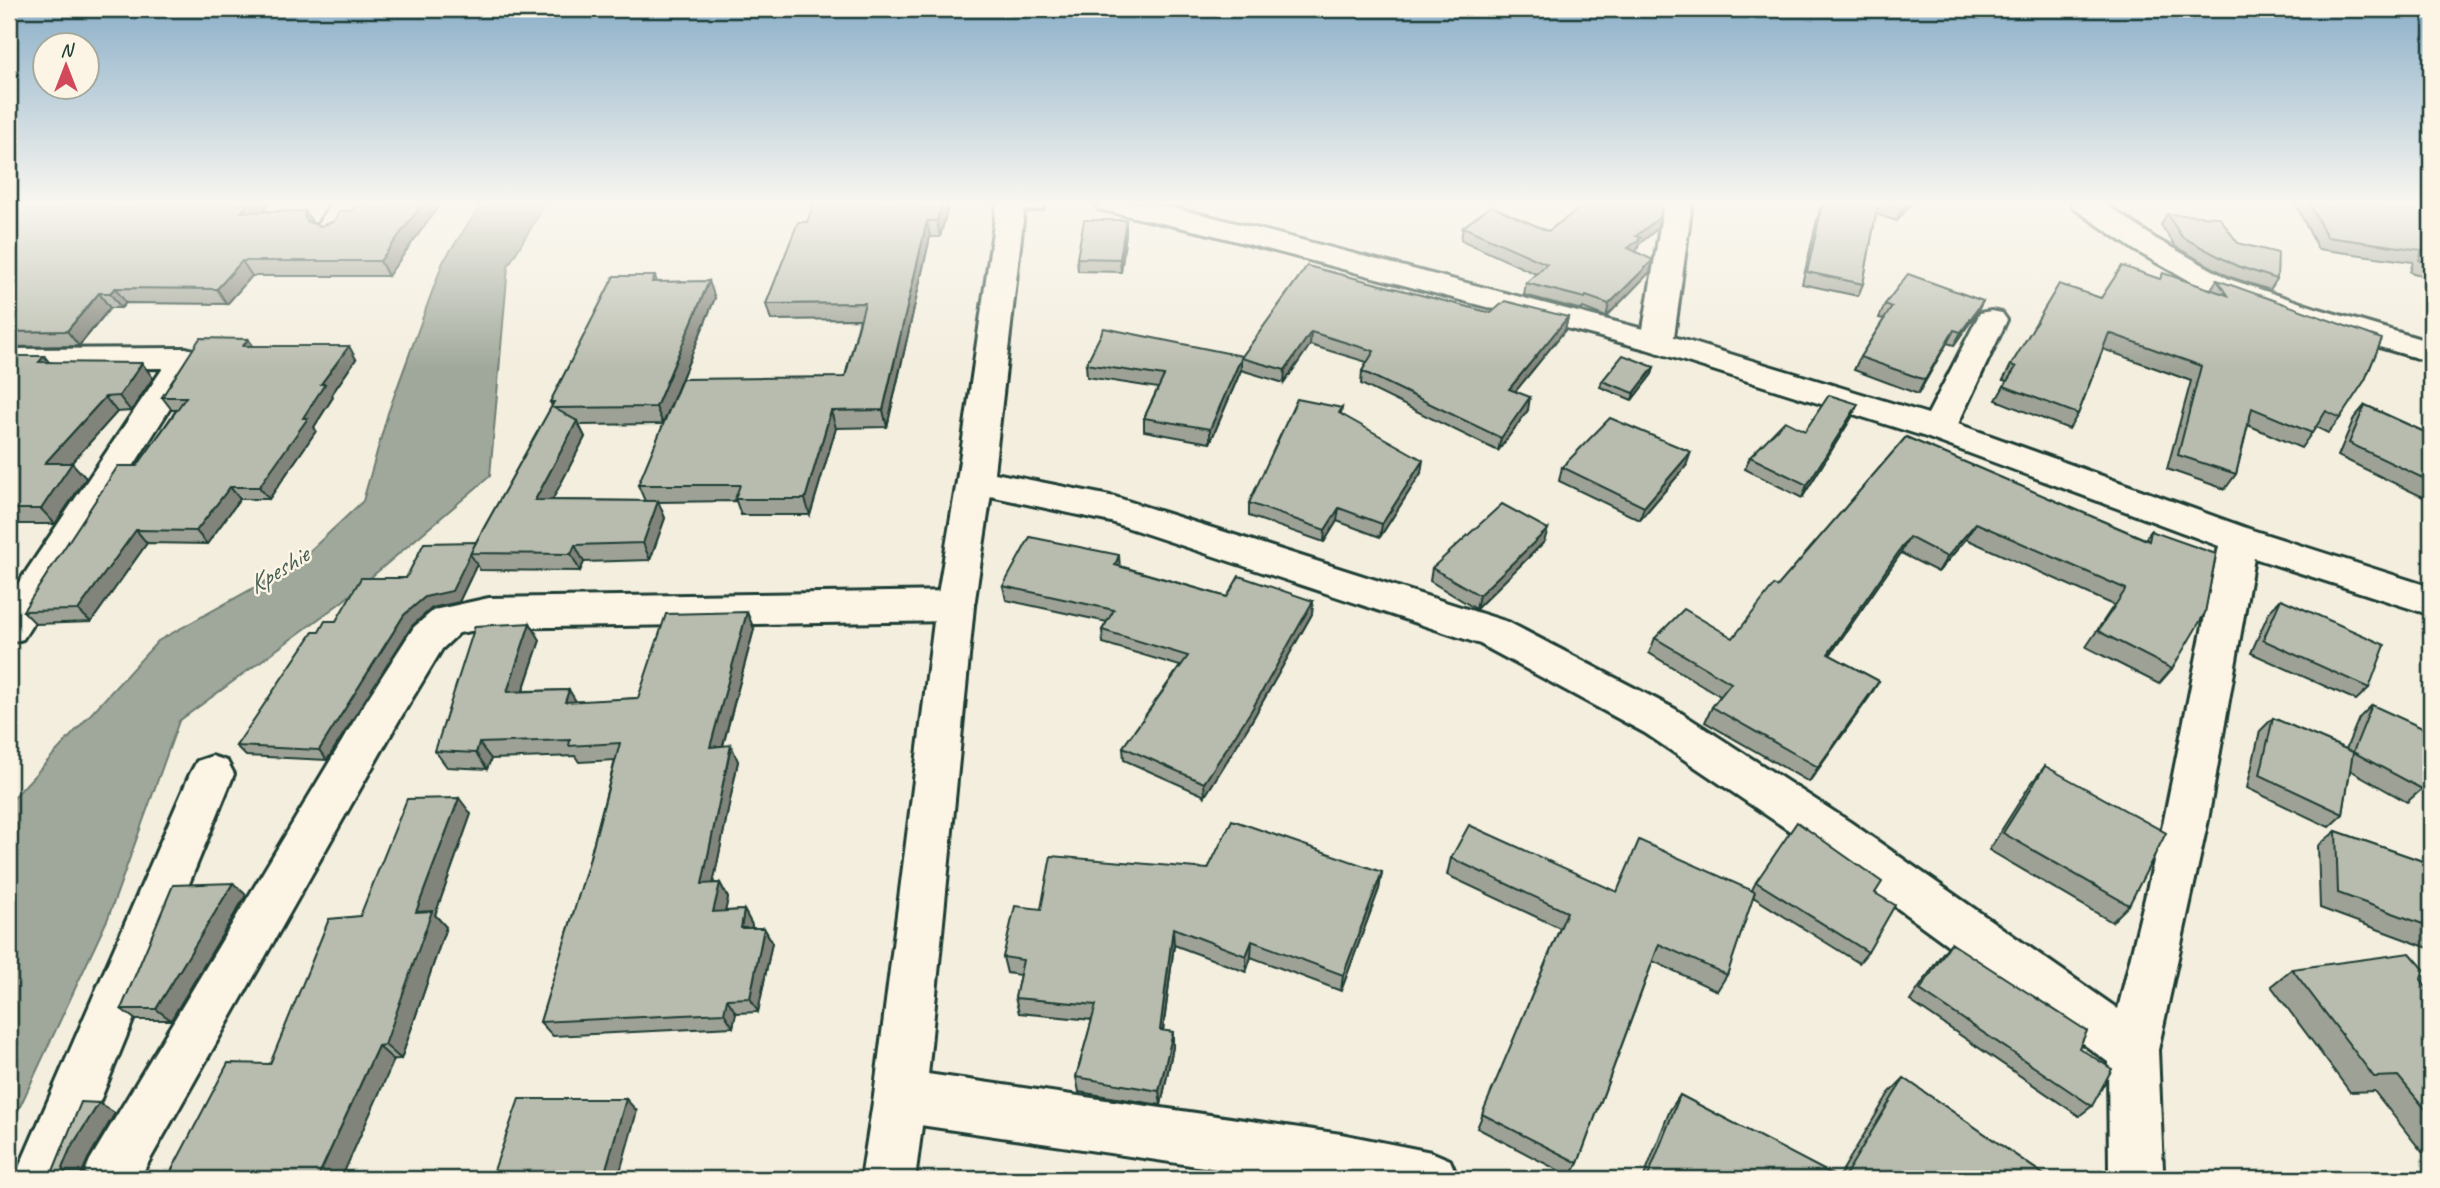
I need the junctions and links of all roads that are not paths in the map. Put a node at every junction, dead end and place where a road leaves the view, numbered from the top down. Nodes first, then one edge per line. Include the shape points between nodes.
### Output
1 (1010, 258) edge
2 (1337, 258) edge
3 (1670, 258) edge
4 (2170, 258) edge
5 (1991, 320) dead end
6 (1657, 342) junction
7 (2431, 352) edge
8 (9, 359) edge
9 (1938, 429) junction
10 (975, 481) junction
11 (2239, 539) junction
12 (2431, 600) edge
13 (955, 606) junction
14 (9, 628) edge
15 (212, 774) dead end
16 (2133, 1050) junction
17 (900, 1096) junction
18 (41, 1179) edge
19 (109, 1179) edge
20 (888, 1179) edge
21 (1431, 1179) edge
22 (2133, 1179) edge

1 - 10 street
2 - 6 street
3 - 6 street
4 - 7 street via 2218,285
5 - 9 street
6 - 9 street
8 - 14 street via 186,358
9 - 11 street
10 - 13 street
10 - 16 street via 1115,510 1494,633 1660,721 1834,836
11 - 12 street
11 - 16 street via 2186,820
13 - 17 street
13 - 19 street via 489,613 448,620 428,638 383,710
15 - 18 street
16 - 22 street
17 - 20 street
17 - 21 street via 1341,1161

